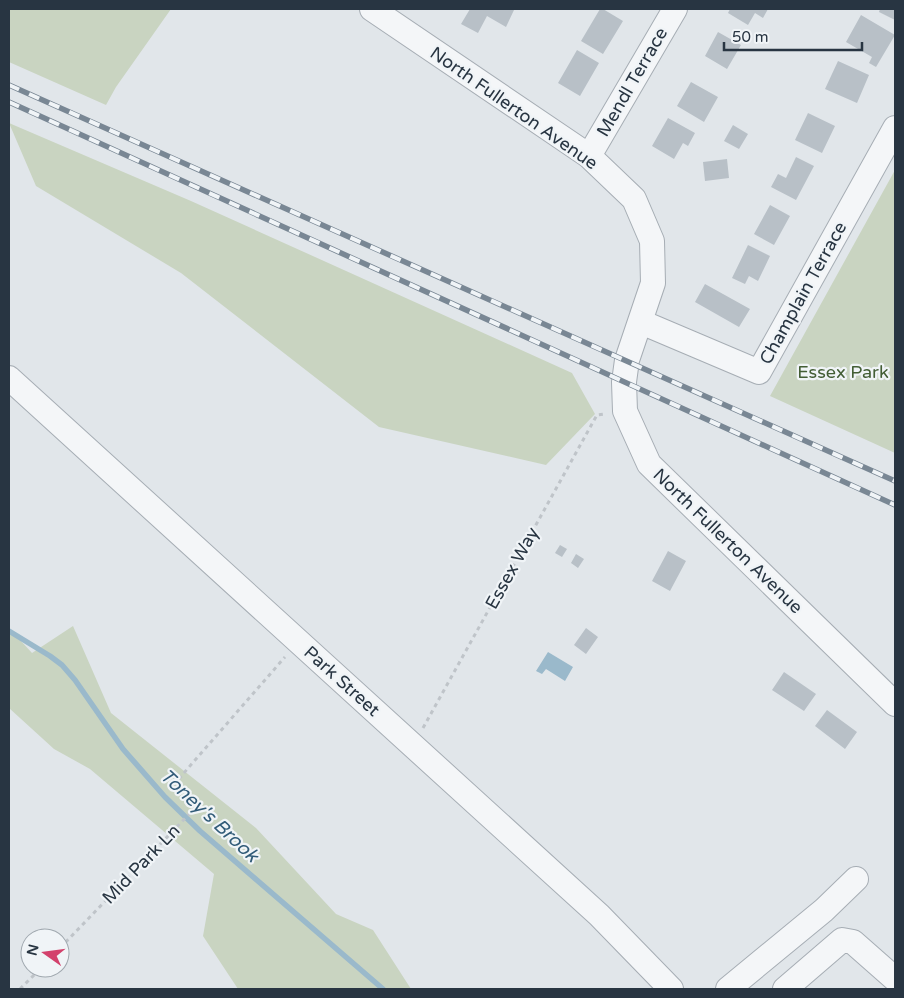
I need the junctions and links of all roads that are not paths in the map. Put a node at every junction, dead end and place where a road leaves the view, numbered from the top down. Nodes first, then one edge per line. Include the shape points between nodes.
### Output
1 (372, 9) edge
2 (674, 9) edge
3 (401, 17) edge
4 (895, 128) edge
5 (589, 156) junction
6 (641, 322) junction
7 (9, 378) edge
8 (895, 704) edge
9 (856, 879) dead end
10 (895, 979) edge
11 (670, 989) edge
12 (728, 989) edge
13 (785, 989) edge

1 - 3 street, North Fullerton Avenue
2 - 5 street, Mendl Terrace
3 - 5 street, North Fullerton Avenue
4 - 6 street, Champlain Terrace via 758,372
5 - 6 street, North Fullerton Avenue via 634,199 652,241 653,283
6 - 8 street, North Fullerton Avenue via 627,360 625,411 649,464
7 - 11 street, Park Street via 599,915
9 - 12 street via 824,910
10 - 13 street via 853,942 842,940

